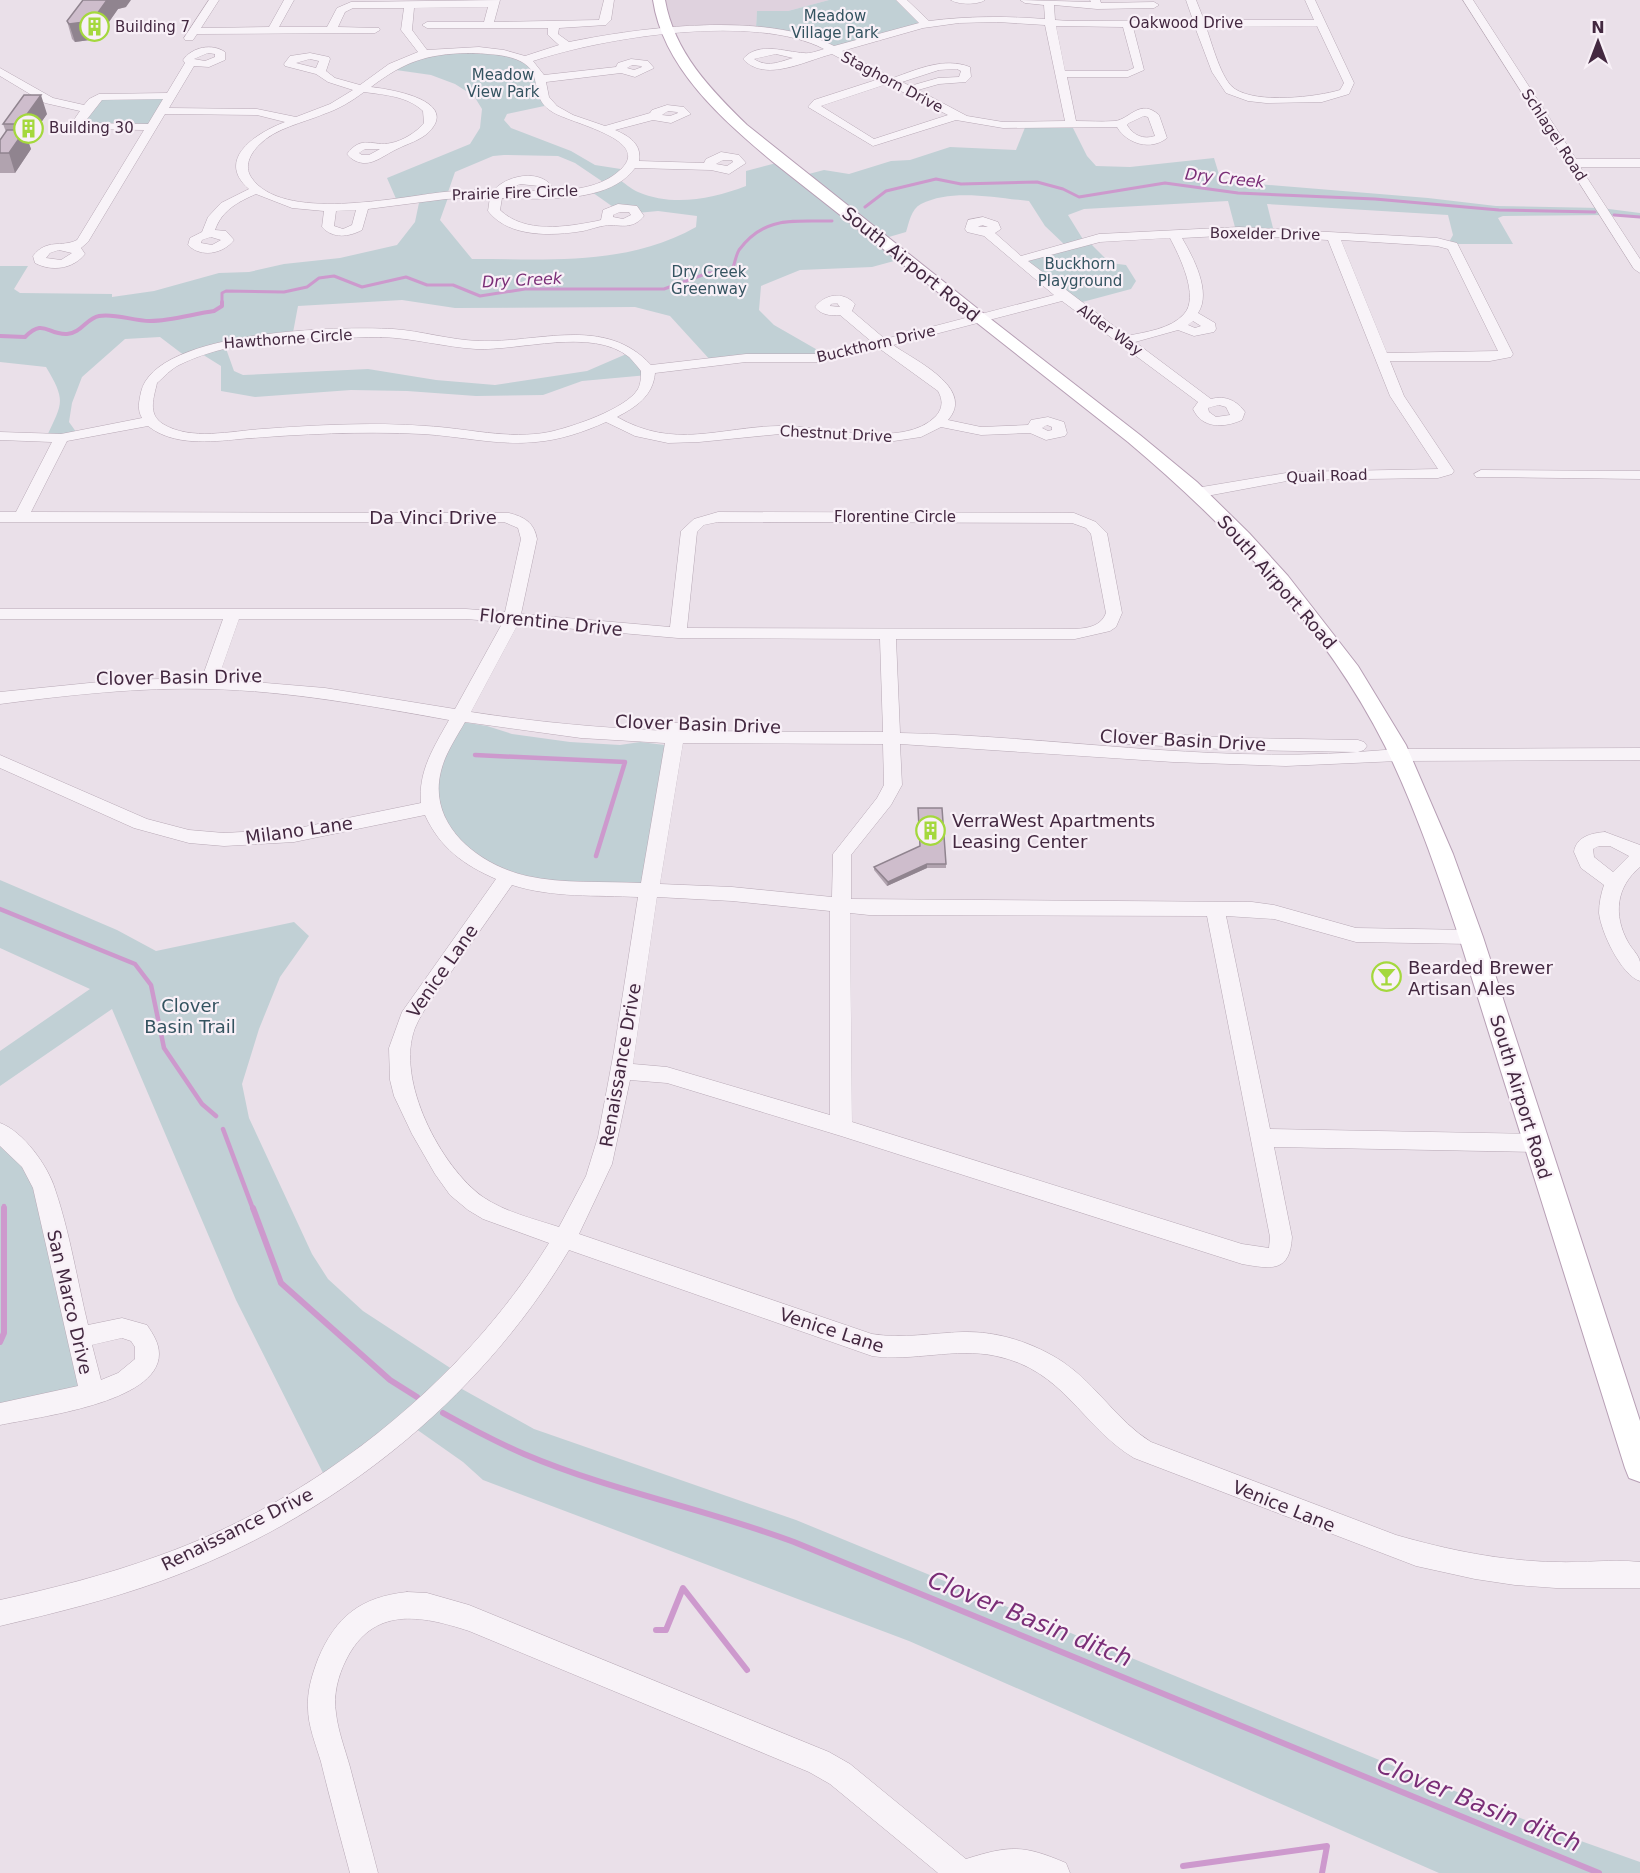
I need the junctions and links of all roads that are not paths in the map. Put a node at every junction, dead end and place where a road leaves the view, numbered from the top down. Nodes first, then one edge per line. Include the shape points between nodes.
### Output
1 (214, 0) edge
2 (289, 0) edge
3 (609, 0) edge
4 (659, 0) edge
5 (901, 0) edge
6 (981, 0) edge
7 (1025, 0) edge
8 (1191, 0) edge
9 (1310, 0) edge
10 (1468, 0) edge
11 (411, 2) edge
12 (495, 2) edge
13 (1049, 2) junction
14 (958, 3) edge
15 (1096, 3) edge
16 (1154, 5) dead end
17 (1050, 22) junction
18 (1127, 23) junction
19 (1200, 23) junction
20 (1321, 23) junction
21 (926, 24) junction
22 (554, 25) junction
23 (427, 26) dead end
24 (488, 26) junction
25 (331, 30) junction
26 (375, 30) dead end
27 (195, 31) junction
28 (272, 31) junction
29 (668, 32) junction
30 (567, 46) junction
31 (833, 50) junction
32 (425, 54) junction
33 (806, 57) dead end
34 (525, 60) junction
35 (621, 70) dead end
36 (0, 71) edge
37 (320, 72) dead end
38 (1061, 74) junction
39 (539, 79) junction
40 (889, 81) junction
41 (361, 89) junction
42 (908, 90) junction
43 (169, 96) junction
44 (86, 109) junction
45 (161, 111) junction
46 (655, 116) dead end
47 (956, 116) junction
48 (297, 121) junction
49 (1071, 124) junction
50 (1121, 124) dead end
51 (150, 128) junction
52 (606, 129) junction
53 (392, 147) dead end
54 (1572, 163) junction
55 (1640, 163) edge
56 (632, 164) junction
57 (711, 166) dead end
58 (256, 190) junction
59 (498, 193) junction
60 (363, 206) junction
61 (331, 207) junction
62 (610, 221) dead end
63 (988, 233) dead end
64 (207, 234) dead end
65 (1174, 235) junction
66 (1333, 236) junction
67 (73, 247) dead end
68 (1019, 260) junction
69 (1640, 269) edge
70 (1064, 296) junction
71 (843, 311) dead end
72 (1192, 315) junction
73 (978, 318) junction
74 (1177, 325) junction
75 (1123, 341) junction
76 (882, 344) junction
77 (1381, 357) junction
78 (648, 370) junction
79 (1207, 402) dead end
80 (606, 416) junction
81 (150, 421) junction
82 (939, 422) junction
83 (1033, 429) dead end
84 (0, 436) edge
85 (61, 438) junction
86 (1443, 462) joint
87 (1481, 474) dead end
88 (1640, 475) edge
89 (1196, 493) junction
90 (0, 517) edge
91 (21, 517) junction
92 (233, 613) junction
93 (0, 614) edge
94 (513, 617) junction
95 (1101, 629) joint
96 (678, 633) junction
97 (888, 633) junction
98 (211, 679) junction
99 (0, 689) edge
100 (0, 698) edge
101 (463, 708) junction
102 (676, 732) junction
103 (893, 732) junction
104 (1640, 754) edge
105 (1398, 755) junction
106 (0, 761) edge
107 (431, 807) junction
108 (1640, 855) edge
109 (508, 877) junction
110 (1616, 883) junction
111 (649, 889) junction
112 (840, 906) junction
113 (1215, 909) junction
114 (1471, 937) junction
115 (1640, 973) edge
116 (621, 1071) junction
117 (841, 1127) junction
118 (0, 1132) edge
119 (1261, 1138) junction
120 (1535, 1143) junction
121 (564, 1239) junction
122 (79, 1337) junction
123 (92, 1394) junction
124 (0, 1414) edge
125 (1640, 1468) edge
126 (1640, 1575) edge
127 (0, 1613) edge
128 (364, 1873) edge
129 (961, 1873) edge
130 (967, 1873) edge
131 (1056, 1873) edge

1 - 27 street
2 - 28 street
3 - 22 street via 602,23
4 - 29 main road, South Airport Road
5 - 21 street
6 - 14 street
7 - 13 street
8 - 19 street
9 - 20 street
10 - 54 street, Schlagel Road
11 - 12 street
11 - 25 street via 349,6 341,10
11 - 32 street via 404,29
12 - 24 street
13 - 15 street
13 - 17 street
15 - 16 street
17 - 18 street, Oakwood Drive
17 - 21 street, Oakwood Drive via 976,19
17 - 38 street
18 - 19 street, Oakwood Drive
18 - 38 street via 1139,70 1126,74
19 - 20 street, Oakwood Drive
19 - 20 street via 1224,85 1237,95 1266,100 1322,99 1345,92 1349,83
21 - 31 street, Oakwood Drive
22 - 24 street
22 - 30 street via 553,35
23 - 24 street
25 - 26 street
25 - 28 street
27 - 28 street
27 - 43 street via 186,45 193,57
29 - 30 street, Staghorn Drive
29 - 31 street, Staghorn Drive via 756,28 804,37
29 - 73 main road, South Airport Road via 689,69 728,114
30 - 34 street, Staghorn Drive
31 - 33 street, Oakwood Drive
31 - 40 street, Staghorn Drive
32 - 34 street via 476,50
32 - 41 street via 396,64
34 - 39 street via 534,67
35 - 39 street
36 - 44 street via 49,101
37 - 41 street via 331,81
38 - 49 street
39 - 52 street via 542,96 555,110
40 - 42 street, Staghorn Drive
40 - 42 street via 946,65 966,69 962,80 938,81
40 - 47 street via 818,102 814,107 873,143
41 - 48 street via 339,104
41 - 53 street via 410,98 428,111 429,122 424,131
42 - 47 street, Staghorn Drive
43 - 44 street via 102,97 94,99
43 - 45 street
44 - 51 street via 78,126
45 - 48 street via 258,112
45 - 51 street
46 - 52 street
47 - 49 street, Staghorn Drive via 998,124
48 - 58 street via 262,137 245,154 243,173
49 - 50 street, Staghorn Drive
51 - 67 street via 82,242
52 - 56 street via 630,144 635,154
54 - 55 street
54 - 69 street, Schlagel Road
56 - 57 street
56 - 59 street, Prairie Fire Circle via 621,176 571,194
58 - 61 street, Prairie Fire Circle via 287,202
58 - 64 street via 219,209
59 - 60 street, Prairie Fire Circle
59 - 62 street via 495,213 523,227 556,230
60 - 61 street, Prairie Fire Circle
60 - 61 street via 358,227 344,232 328,227
63 - 68 street, Alder Way
65 - 66 street, Boxelder Drive via 1242,231
65 - 68 street, Boxelder Drive via 1095,238
65 - 72 street via 1185,252 1199,296
66 - 77 street, Boxelder Drive
66 - 77 street via 1453,246 1506,353 1490,357
68 - 70 street, Alder Way
70 - 73 street, Buckthorn Drive
70 - 75 street, Alder Way
71 - 76 street
72 - 74 street
72 - 74 street via 1208,323 1209,329 1195,333
73 - 76 street, Buckthorn Drive
73 - 89 main road, South Airport Road
74 - 75 street
75 - 79 street, Alder Way
76 - 78 street, Buckthorn Drive via 815,359 746,358
76 - 82 street via 945,389 948,408
77 - 86 street, Boxelder Drive via 1401,402
78 - 80 street via 647,384 640,396
78 - 81 street, Hawthorne Circle via 632,352 590,339 477,345 381,333 233,342 195,351 157,375 145,397
80 - 81 street via 554,435 529,439 365,428 199,437 172,433
80 - 82 street, Chestnut Drive via 632,431 667,438 785,430 896,438
81 - 85 street
82 - 83 street via 981,431
84 - 85 street
85 - 91 street
86 - 89 street, Quail Road via 1448,471 1442,474 1292,476
87 - 88 street
89 - 105 main road, South Airport Road via 1240,535 1320,628 1366,695
90 - 91 street, Da Vinci Drive
91 - 94 street, Da Vinci Drive via 511,518 526,526 529,536
92 - 93 street, Florentine Drive
92 - 94 street, Florentine Drive
92 - 98 street
94 - 96 street, Florentine Drive
94 - 101 street, Da Vinci Drive
95 - 96 street, Florentine Circle via 1110,623 1114,613 1100,537 1094,526 1079,519 718,517 699,522 688,533
95 - 97 street, Florentine Drive via 1071,634
96 - 97 street, Florentine Drive
97 - 103 street
98 - 99 street, Clover Basin Drive via 126,675
98 - 100 street, Clover Basin Drive
98 - 101 street, Clover Basin Drive
101 - 102 street, Clover Basin Drive via 580,732
101 - 107 street, Da Vinci Drive via 432,770
102 - 103 street, Clover Basin Drive
102 - 111 street, Renaissance Drive
103 - 105 street, Clover Basin Drive via 1240,759
103 - 112 street via 893,785 885,801 842,854
104 - 105 street, Clover Basin Drive
105 - 114 main road, South Airport Road via 1429,821
106 - 107 street, Milano Lane via 137,823 195,836 281,837
107 - 109 street, Da Vinci Drive via 441,830 457,848
108 - 110 street
108 - 110 street via 1608,838 1584,846 1582,852 1588,864
109 - 111 street, Da Vinci Drive via 548,886
109 - 121 street, Venice Lane via 412,1012 399,1046 399,1078 405,1101 442,1167 463,1194 495,1214
110 - 115 street via 1608,903 1609,921 1620,946
111 - 112 street, Da Vinci Drive
111 - 116 street, Renaissance Drive
112 - 113 street, Da Vinci Drive
112 - 117 street
113 - 114 street, Da Vinci Drive via 1269,911 1356,935
113 - 119 street
114 - 120 main road, South Airport Road
116 - 117 street via 667,1075
116 - 121 street, Renaissance Drive via 600,1165
117 - 119 street via 1265,1258 1278,1255 1282,1248
118 - 122 street, San Marco Drive via 30,1161 44,1188
119 - 120 street
120 - 125 main road, South Airport Road
121 - 126 street, Venice Lane via 882,1347 902,1350 971,1341 1016,1351 1046,1364 1068,1380 1114,1429 1143,1450 1396,1548 1502,1572
121 - 127 street, Renaissance Drive via 525,1302 461,1375 409,1424 348,1471 281,1511 170,1564 92,1592
122 - 123 street, San Marco Drive
122 - 123 street via 127,1328 139,1332 147,1346 145,1362 133,1378
123 - 124 street, San Marco Drive
128 - 129 street via 322,1715 322,1690 333,1655 350,1628 381,1610 409,1604 435,1606 470,1618 819,1762 840,1774
130 - 131 street via 1017,1861

